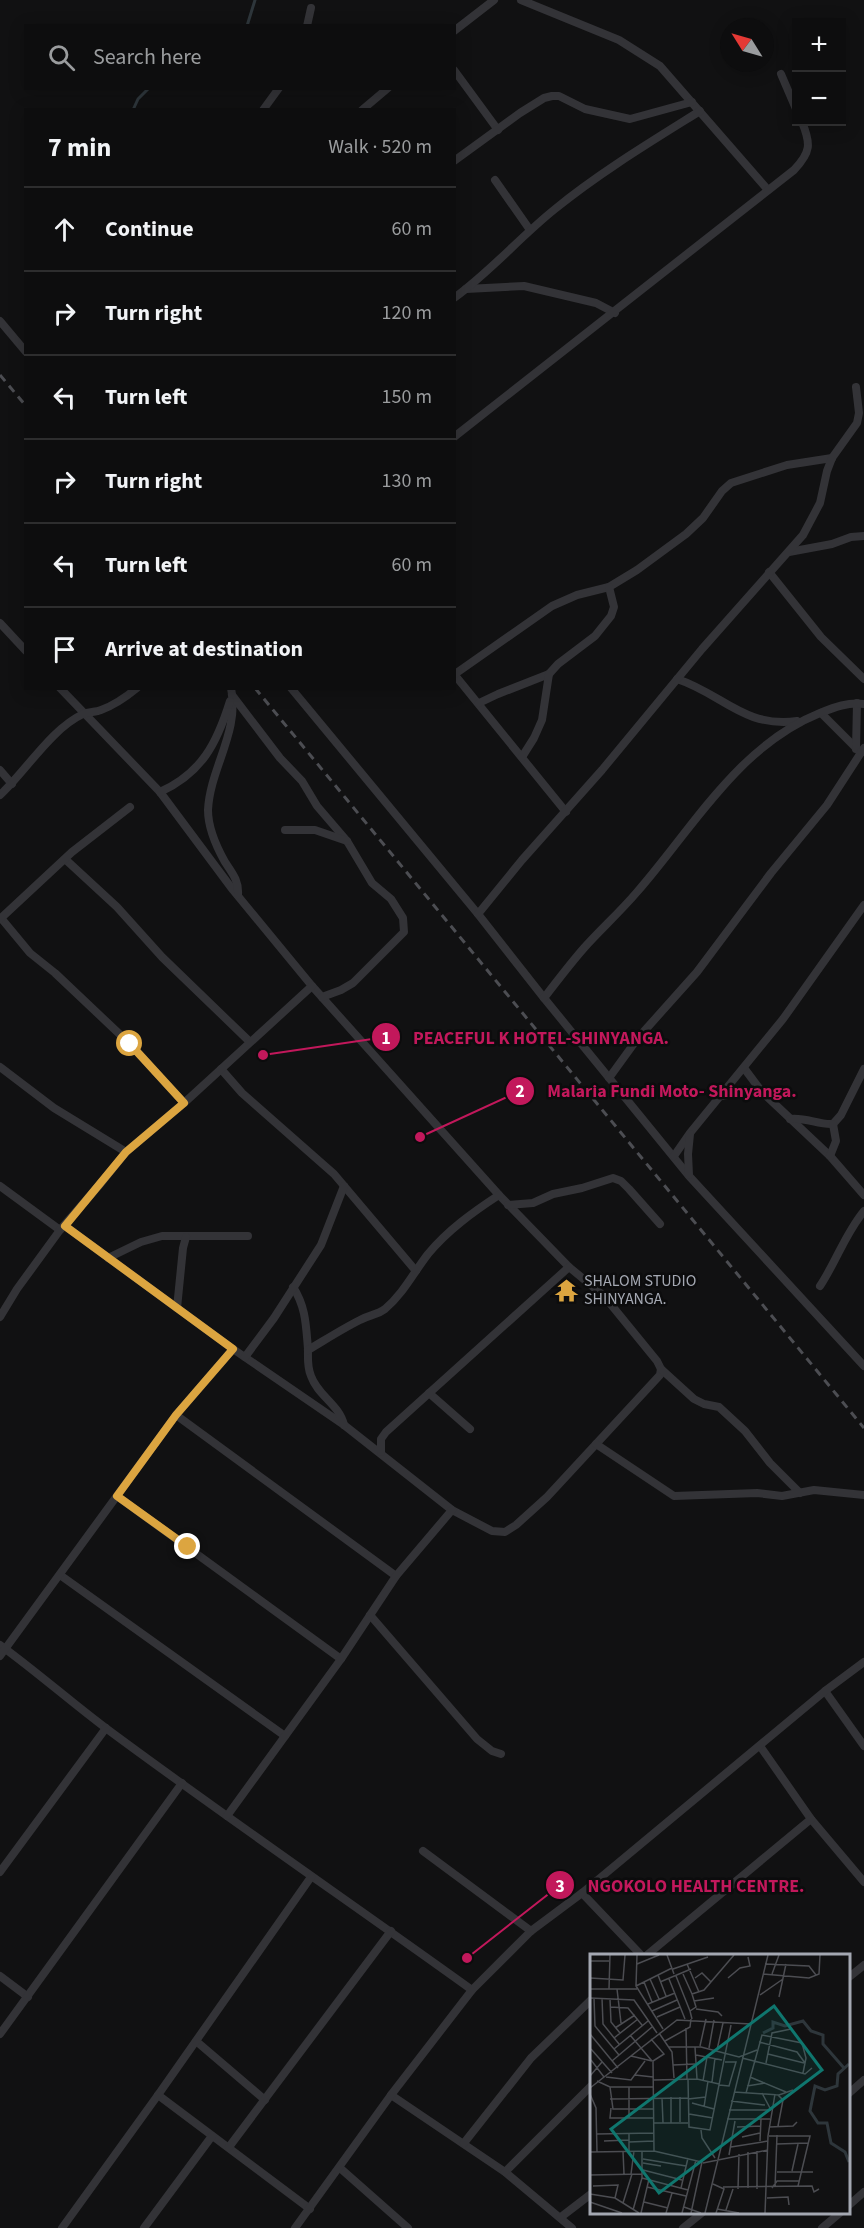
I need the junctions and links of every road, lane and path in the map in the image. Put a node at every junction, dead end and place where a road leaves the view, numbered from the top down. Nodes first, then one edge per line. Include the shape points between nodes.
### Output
1 (494, 0) edge
2 (524, 0) edge
3 (311, 8) dead end
4 (307, 24) edge
5 (456, 29) edge
6 (456, 73) edge
7 (781, 74) dead end
8 (278, 90) edge
9 (386, 90) edge
10 (792, 100) edge
11 (692, 102) junction
12 (264, 108) edge
13 (364, 108) edge
14 (700, 111) junction
15 (803, 126) edge
16 (498, 130) junction
17 (456, 159) edge
18 (495, 180) dead end
19 (768, 190) junction
20 (530, 230) junction
21 (466, 290) junction
22 (456, 297) edge
23 (615, 313) junction
24 (0, 321) edge
25 (24, 350) edge
26 (856, 387) dead end
27 (456, 435) edge
28 (832, 458) junction
29 (864, 536) edge
30 (789, 552) junction
31 (769, 572) junction
32 (609, 587) junction
33 (0, 623) edge
34 (24, 649) edge
35 (456, 673) edge
36 (549, 674) junction
37 (456, 675) edge
38 (677, 678) junction
39 (864, 679) edge
40 (62, 690) edge
41 (134, 690) edge
42 (293, 690) edge
43 (231, 692) edge
44 (479, 703) junction
45 (861, 704) edge
46 (821, 713) junction
47 (84, 714) junction
48 (801, 721) junction
49 (860, 750) edge
50 (522, 757) junction
51 (0, 770) edge
52 (12, 784) junction
53 (160, 792) junction
54 (0, 795) edge
55 (130, 807) dead end
56 (566, 812) junction
57 (285, 830) dead end
58 (347, 841) junction
59 (65, 859) junction
60 (238, 895) junction
61 (864, 905) edge
62 (478, 914) junction
63 (0, 919) edge
64 (312, 986) junction
65 (322, 997) junction
66 (543, 998) junction
67 (250, 1042) junction
68 (0, 1067) edge
69 (744, 1068) junction
70 (221, 1069) junction
71 (864, 1069) edge
72 (609, 1078) junction
73 (762, 1092) junction
74 (721, 1096) junction
75 (184, 1103) junction
76 (790, 1119) junction
77 (833, 1124) junction
78 (690, 1133) junction
79 (126, 1152) junction
80 (674, 1156) junction
81 (830, 1156) junction
82 (689, 1176) junction
83 (0, 1186) edge
84 (344, 1186) junction
85 (499, 1195) junction
86 (864, 1195) edge
87 (508, 1205) junction
88 (864, 1211) edge
89 (660, 1224) dead end
90 (62, 1228) junction
91 (248, 1236) dead end
92 (186, 1237) junction
93 (108, 1258) junction
94 (568, 1267) junction
95 (416, 1271) junction
96 (820, 1286) dead end
97 (293, 1287) junction
98 (177, 1308) junction
99 (0, 1317) edge
100 (233, 1349) junction
101 (308, 1350) junction
102 (245, 1357) junction
103 (864, 1366) edge
104 (661, 1369) junction
105 (429, 1393) junction
106 (176, 1415) junction
107 (344, 1425) junction
108 (470, 1429) dead end
109 (596, 1444) junction
110 (381, 1452) junction
111 (800, 1493) junction
112 (864, 1495) edge
113 (117, 1496) junction
114 (452, 1510) junction
115 (60, 1575) junction
116 (396, 1576) junction
117 (370, 1615) junction
118 (2, 1650) edge
119 (341, 1659) junction
120 (864, 1662) edge
121 (825, 1691) junction
122 (106, 1728) junction
123 (285, 1736) junction
124 (760, 1746) junction
125 (864, 1746) edge
126 (501, 1754) dead end
127 (182, 1783) junction
128 (227, 1816) junction
129 (811, 1819) junction
130 (423, 1851) dead end
131 (0, 1872) edge
132 (311, 1877) junction
133 (864, 1882) edge
134 (582, 1893) junction
135 (391, 1931) junction
136 (531, 1931) junction
137 (640, 1954) edge
138 (648, 1954) edge
139 (864, 1965) edge
140 (0, 1976) edge
141 (849, 1977) edge
142 (472, 1990) junction
143 (28, 1997) junction
144 (590, 2001) edge
145 (0, 2034) edge
146 (196, 2041) junction
147 (864, 2080) edge
148 (590, 2087) edge
149 (849, 2093) edge
150 (391, 2095) junction
151 (158, 2096) junction
152 (265, 2100) junction
153 (212, 2136) junction
154 (464, 2143) junction
155 (229, 2147) junction
156 (340, 2168) junction
157 (505, 2172) junction
158 (864, 2192) edge
159 (590, 2195) edge
160 (849, 2205) edge
161 (310, 2209) junction
162 (701, 2213) edge
163 (839, 2213) edge
164 (561, 2217) junction
165 (686, 2227) edge
166 (62, 2228) edge
167 (144, 2228) edge
168 (296, 2228) edge
169 (408, 2228) edge
170 (572, 2228) edge
171 (822, 2228) edge

1 - 5 street
2 - 11 street via 628,44 660,66
3 - 4 street
6 - 16 street
7 - 10 street
8 - 12 street
9 - 13 street
11 - 14 street
11 - 16 street via 630,119 585,109 552,96
14 - 19 street
14 - 20 street via 577,191
15 - 19 street via 808,151 794,170
16 - 17 street
18 - 20 street
19 - 23 street
20 - 21 street
21 - 22 street
21 - 23 street via 525,286 596,303
23 - 27 street
24 - 25 street
26 - 28 street via 857,423
28 - 30 street via 814,518
28 - 32 street via 787,465 731,483 686,534
29 - 30 street
30 - 31 street
31 - 38 street
31 - 39 street via 821,638
32 - 35 street via 552,606
32 - 36 street via 614,607 611,616 595,636
33 - 34 street
36 - 44 street
36 - 50 street via 542,720
37 - 44 street
38 - 48 street via 764,722
38 - 56 street
40 - 47 street
41 - 47 street via 108,707
42 - 62 street
43 - 53 street via 214,743 202,760 176,785
43 - 58 street
43 - 60 street via 231,725 210,788 208,812 210,831 235,877
44 - 50 street
45 - 46 street
45 - 49 street
46 - 48 street
46 - 49 street
47 - 52 street via 45,746
47 - 53 street
48 - 66 street via 752,755 726,782 636,893
49 - 72 street via 844,782 822,812
50 - 56 street
51 - 52 street
52 - 54 street
53 - 60 street
55 - 59 street
56 - 62 street
57 - 58 street via 315,830
58 - 65 street via 372,883 398,909 404,932 353,983
59 - 63 street
59 - 67 street
60 - 64 street
61 - 69 street
62 - 66 street
63 - 75 street via 30,953 130,1044
64 - 65 street
64 - 67 street
65 - 85 street
66 - 72 street
67 - 70 street
68 - 79 street via 54,1108
69 - 73 street
69 - 74 street
70 - 75 street
70 - 84 street
71 - 77 street
72 - 80 street
73 - 74 street
73 - 76 street
74 - 78 street
75 - 79 street
76 - 77 street
76 - 81 street
77 - 81 street via 836,1141
78 - 80 street
78 - 82 street
79 - 90 street
80 - 82 street
81 - 86 street
82 - 103 street
83 - 90 street
84 - 95 street
84 - 97 street via 321,1245
85 - 87 street
85 - 95 street via 469,1215
87 - 89 street via 533,1203 613,1178 621,1181
87 - 94 street
88 - 96 street
90 - 93 street
90 - 99 street
91 - 92 street
92 - 93 street via 154,1238
92 - 98 street
93 - 98 street
94 - 104 street via 604,1296
94 - 105 street
95 - 101 street via 386,1308
97 - 101 street via 304,1309
97 - 102 street
98 - 100 street
100 - 102 street
100 - 106 street
101 - 107 street via 311,1377 342,1416
102 - 107 street
104 - 109 street via 660,1375
104 - 111 street via 694,1399 719,1407
105 - 108 street
105 - 110 street via 386,1432 381,1439
106 - 113 street
106 - 116 street
107 - 110 street
109 - 111 street via 674,1496
109 - 114 street via 547,1497 505,1532 492,1531
110 - 114 street
111 - 112 street via 814,1490
113 - 115 street
113 - 119 street
114 - 116 street
115 - 118 street
115 - 123 street
116 - 117 street
117 - 119 street
117 - 126 street via 477,1739
118 - 122 street
119 - 123 street
120 - 121 street
121 - 124 street
121 - 125 street
122 - 127 street
122 - 131 street
123 - 128 street
124 - 129 street
124 - 134 street
127 - 128 street
127 - 143 street
128 - 132 street
129 - 133 street
129 - 138 street
130 - 136 street
132 - 135 street
132 - 146 street
134 - 136 street
134 - 137 street
135 - 142 street
135 - 152 street
136 - 142 street
139 - 141 street
140 - 143 street
142 - 150 street
143 - 145 street
144 - 154 street via 531,2058
146 - 151 street
146 - 152 street
147 - 149 street
148 - 157 street
150 - 154 street
150 - 156 street
151 - 153 street
151 - 166 street
152 - 155 street
153 - 155 street
153 - 167 street
154 - 157 street
155 - 161 street
156 - 161 street
156 - 169 street
157 - 164 street
158 - 160 street
159 - 164 street
161 - 168 street
162 - 165 street
163 - 171 street
164 - 170 street

